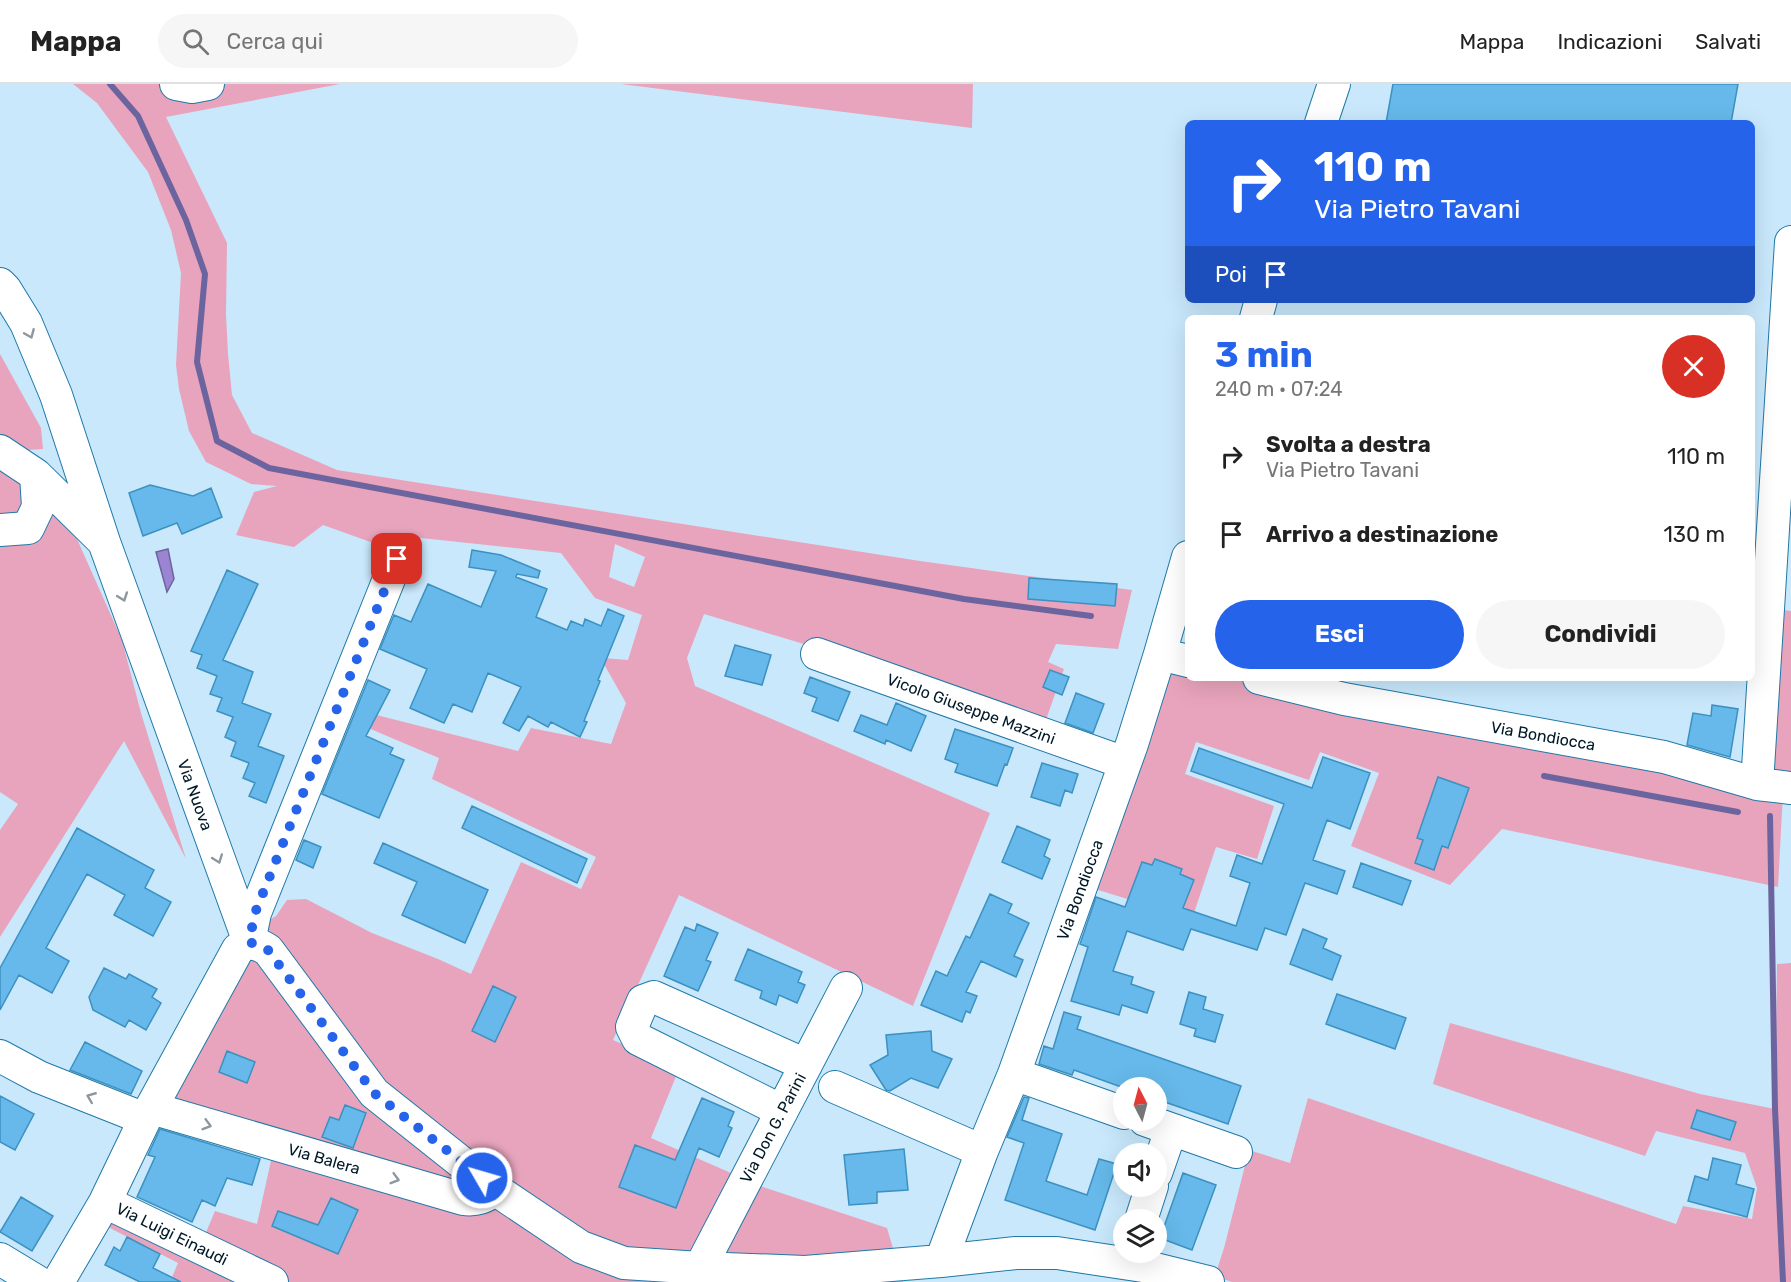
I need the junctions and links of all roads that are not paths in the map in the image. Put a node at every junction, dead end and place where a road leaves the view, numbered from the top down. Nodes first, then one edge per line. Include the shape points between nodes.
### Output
1 (176, 84) edge
2 (208, 84) edge
3 (1334, 84) edge
4 (1322, 120) edge
5 (1791, 242) edge
6 (0, 284) edge
7 (0, 451) edge
8 (36, 475) junction
9 (0, 530) edge
10 (104, 542) junction
11 (397, 559) dead end
12 (1185, 578) edge
13 (818, 654) dead end
14 (1174, 657) edge
15 (1271, 681) edge
16 (1125, 763) junction
17 (1756, 784) junction
18 (1791, 788) edge
19 (249, 942) junction
20 (846, 988) dead end
21 (0, 1056) edge
22 (806, 1065) junction
23 (1014, 1074) junction
24 (835, 1087) dead end
25 (1113, 1109) edge
26 (782, 1111) junction
27 (148, 1114) junction
28 (1167, 1128) edge
29 (982, 1151) junction
30 (1236, 1152) dead end
31 (496, 1190) junction
32 (105, 1202) junction
33 (1113, 1257) edge
34 (0, 1259) edge
35 (941, 1261) junction
36 (1137, 1263) edge
37 (700, 1268) junction
38 (38, 1282) edge
39 (58, 1282) edge
40 (272, 1282) edge
41 (1208, 1282) edge

1 - 2 street
3 - 4 street
5 - 17 street
6 -> 10 street, Via Nuova via 26,323 56,395
7 - 8 street
8 - 9 street via 38,507 28,528
8 - 10 street
10 -> 19 street, Via Nuova
11 - 19 street via 255,913
12 - 14 street, Via Bondiocca
13 - 16 street, Vicolo Giuseppe Mazzini
14 - 16 street, Via Bondiocca
15 - 17 street, Via Bondiocca via 1344,699 1664,757
16 - 23 street, Via Bondiocca
17 - 18 street, Via Bondiocca
19 - 27 street via 238,949
19 - 31 street via 268,950 374,1093
20 - 22 street, Via Don G. Parini
27 -> 21 street, Via Balera via 39,1077
22 - 26 street, Via Don G. Parini
22 - 26 street via 654,997 643,1001 632,1027 638,1039
23 - 25 street
23 - 29 street, Via Bondiocca
24 - 29 street
26 - 37 street, Via Don G. Parini
27 -> 31 street, Via Balera via 463,1199 483,1198
27 - 32 street
28 - 30 street
29 - 35 street, Via Bondiocca
31 - 37 street via 581,1247 624,1263
32 - 39 street
32 - 40 street, Via Luigi Einaudi
33 - 35 street via 1057,1253
34 - 38 street
35 - 37 street via 805,1272
36 - 41 street

